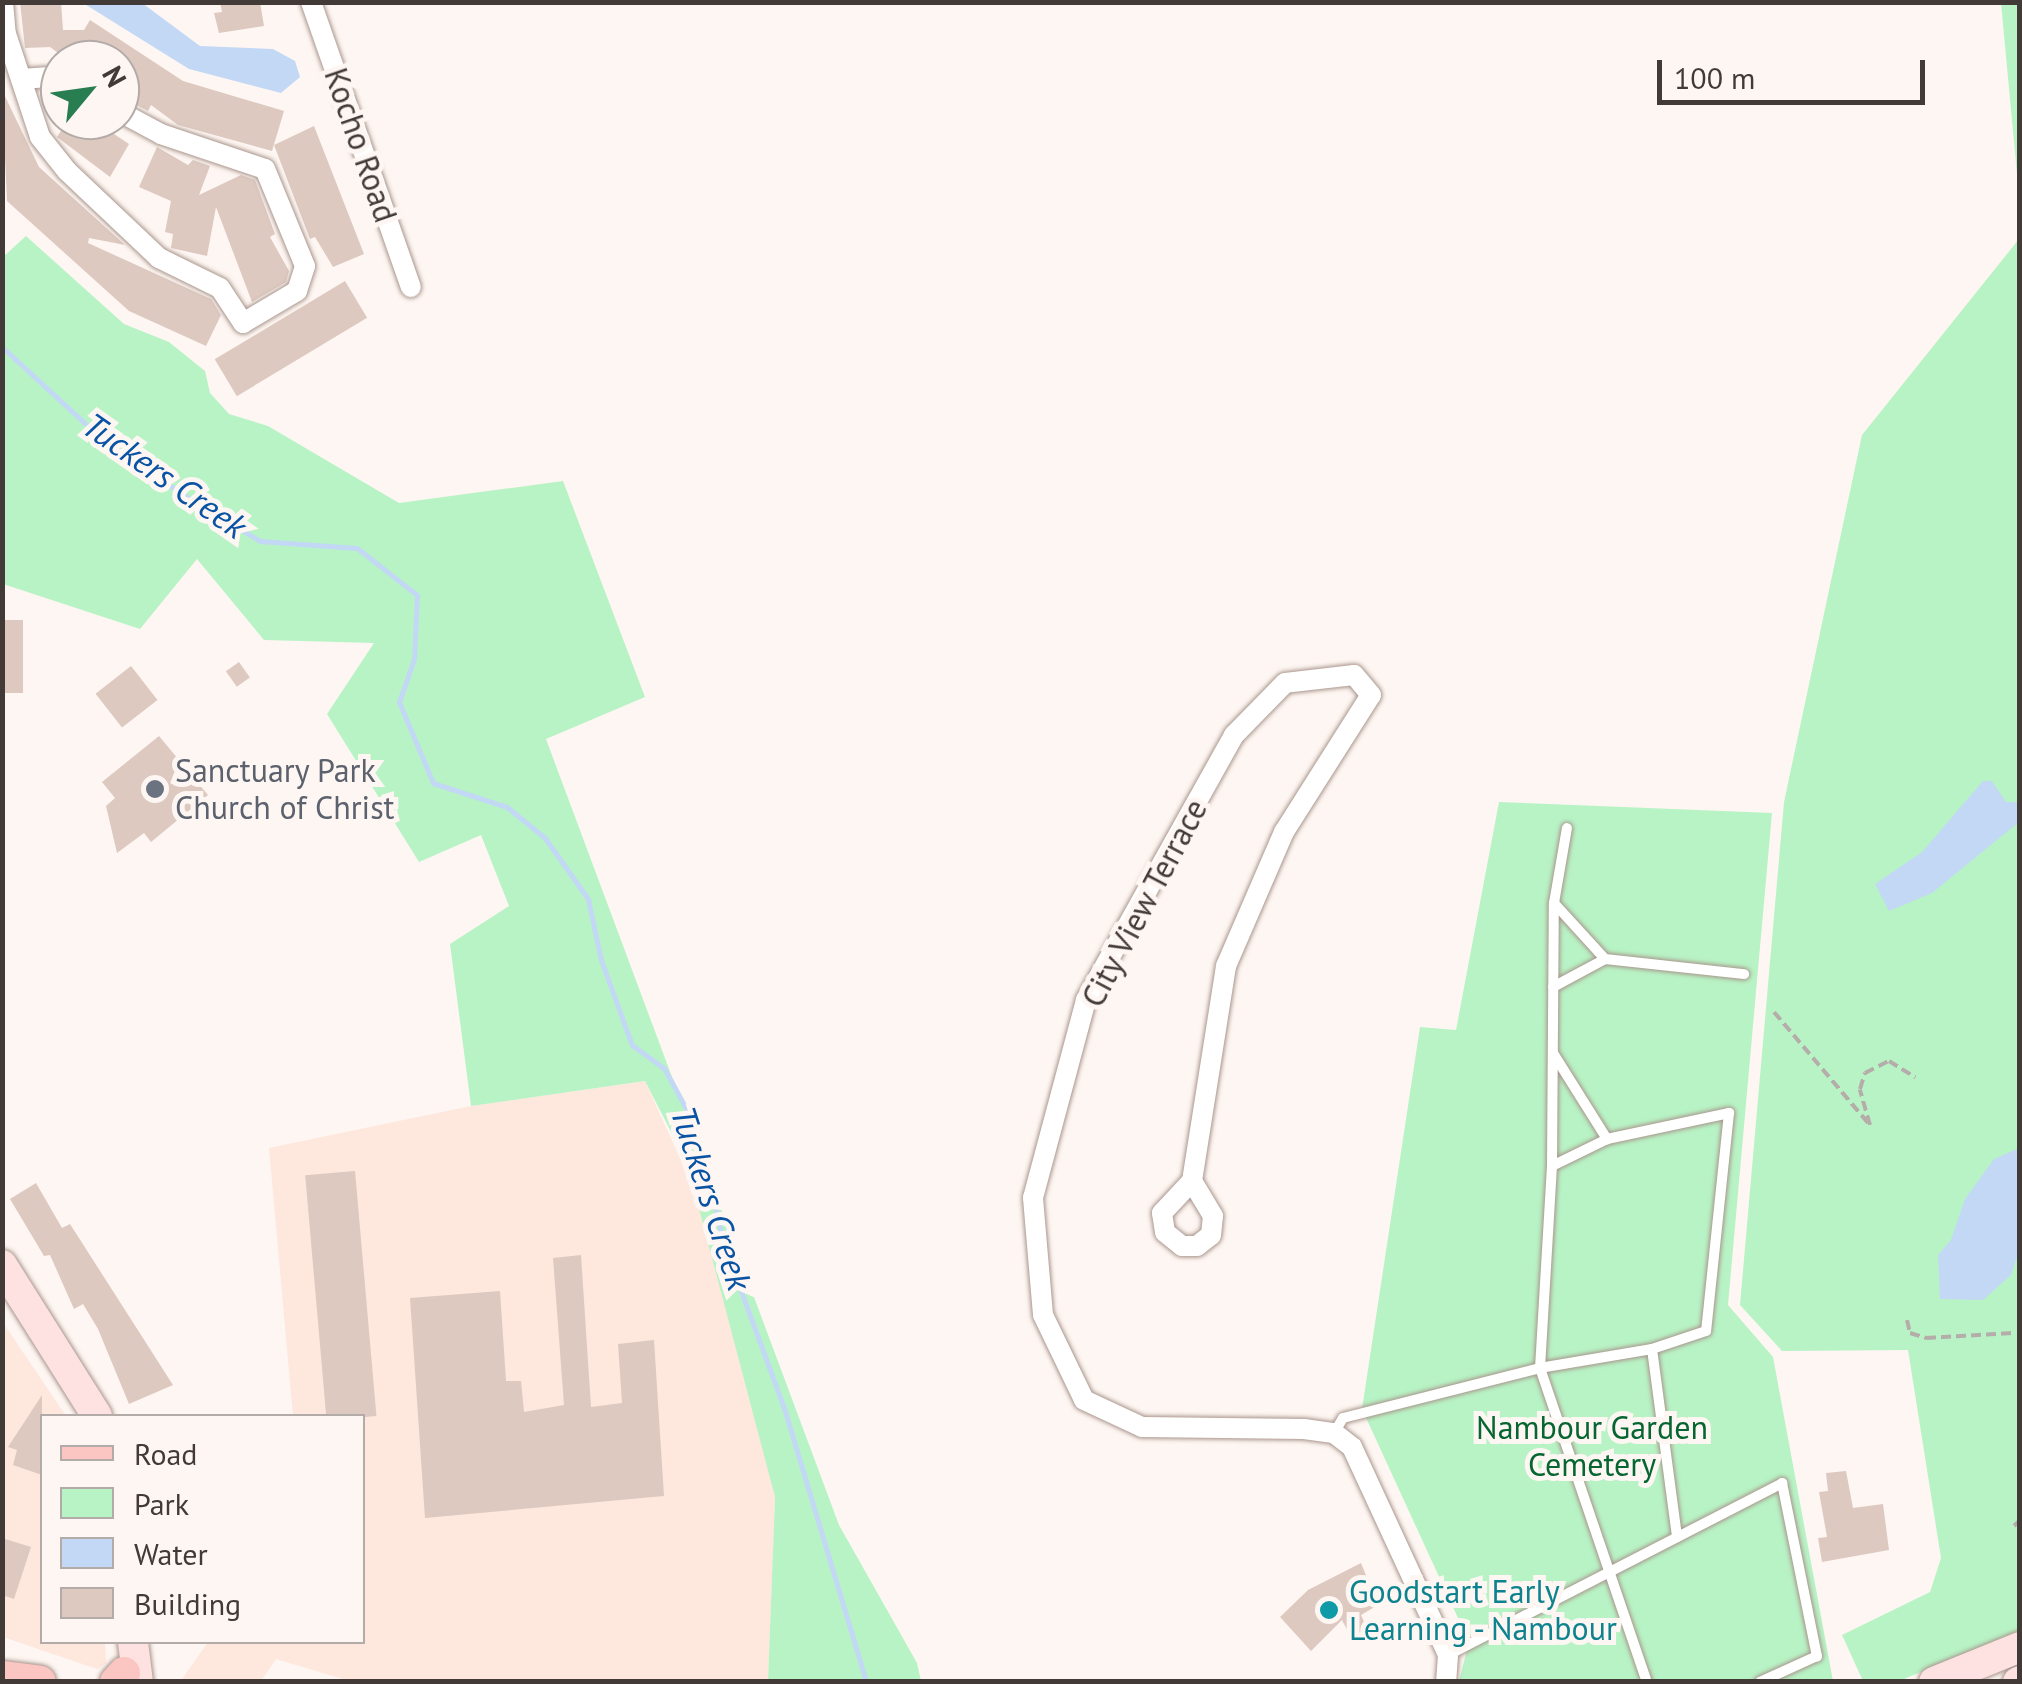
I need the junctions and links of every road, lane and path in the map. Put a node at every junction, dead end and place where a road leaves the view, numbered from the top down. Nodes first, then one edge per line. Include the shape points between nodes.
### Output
1 (3, 2) edge
2 (311, 2) edge
3 (40, 78) edge
4 (20, 79) junction
5 (140, 123) edge
6 (40, 129) edge
7 (44, 140) edge
8 (411, 287) dead end
9 (1567, 828) dead end
10 (1554, 903) junction
11 (1605, 959) junction
12 (1744, 974) dead end
13 (1553, 987) junction
14 (1774, 1012) dead end
15 (1553, 1053) junction
16 (1915, 1077) dead end
17 (1607, 1139) junction
18 (1552, 1166) junction
19 (1192, 1181) dead end
20 (2, 1265) edge
21 (1907, 1320) dead end
22 (2013, 1333) dead end
23 (1652, 1348) junction
24 (1540, 1368) junction
25 (96, 1414) edge
26 (1334, 1433) junction
27 (2020, 1520) edge
28 (2014, 1526) dead end
29 (1677, 1537) junction
30 (1608, 1571) junction
31 (2020, 1647) edge
32 (1448, 1655) junction
33 (2, 1677) edge
34 (40, 1682) edge
35 (1446, 1682) edge
36 (1647, 1682) edge
37 (1760, 1682) edge
38 (1934, 1682) edge

1 - 4 street
2 - 8 street, Kocho Road
3 - 4 street
4 - 6 street
5 - 7 street via 265,170 306,266 297,291 243,323 220,288 159,258
9 - 10 lane
10 - 11 lane
10 - 13 lane
11 - 12 lane
11 - 13 lane
13 - 15 lane
14 - 16 path via 1870,1125 1860,1089 1865,1073 1889,1060
15 - 17 lane
15 - 18 lane
17 - 18 lane
17 - 23 lane via 1729,1113 1706,1331
18 - 24 lane
19 - 26 street, City View Terrace via 1226,966 1284,832 1371,695 1354,676 1286,683 1234,736 1086,1000 1033,1198 1043,1315 1084,1400 1142,1427
20 - 25 main road
21 - 22 path via 1910,1334 1926,1338
23 - 24 lane
23 - 29 lane
24 - 26 lane via 1343,1418
24 - 30 lane
26 - 32 street via 1352,1448
27 - 28 path
29 - 30 lane
29 - 37 lane via 1782,1483 1818,1656
30 - 32 lane
30 - 36 lane
31 - 38 main road
32 - 35 street
33 - 34 main road

